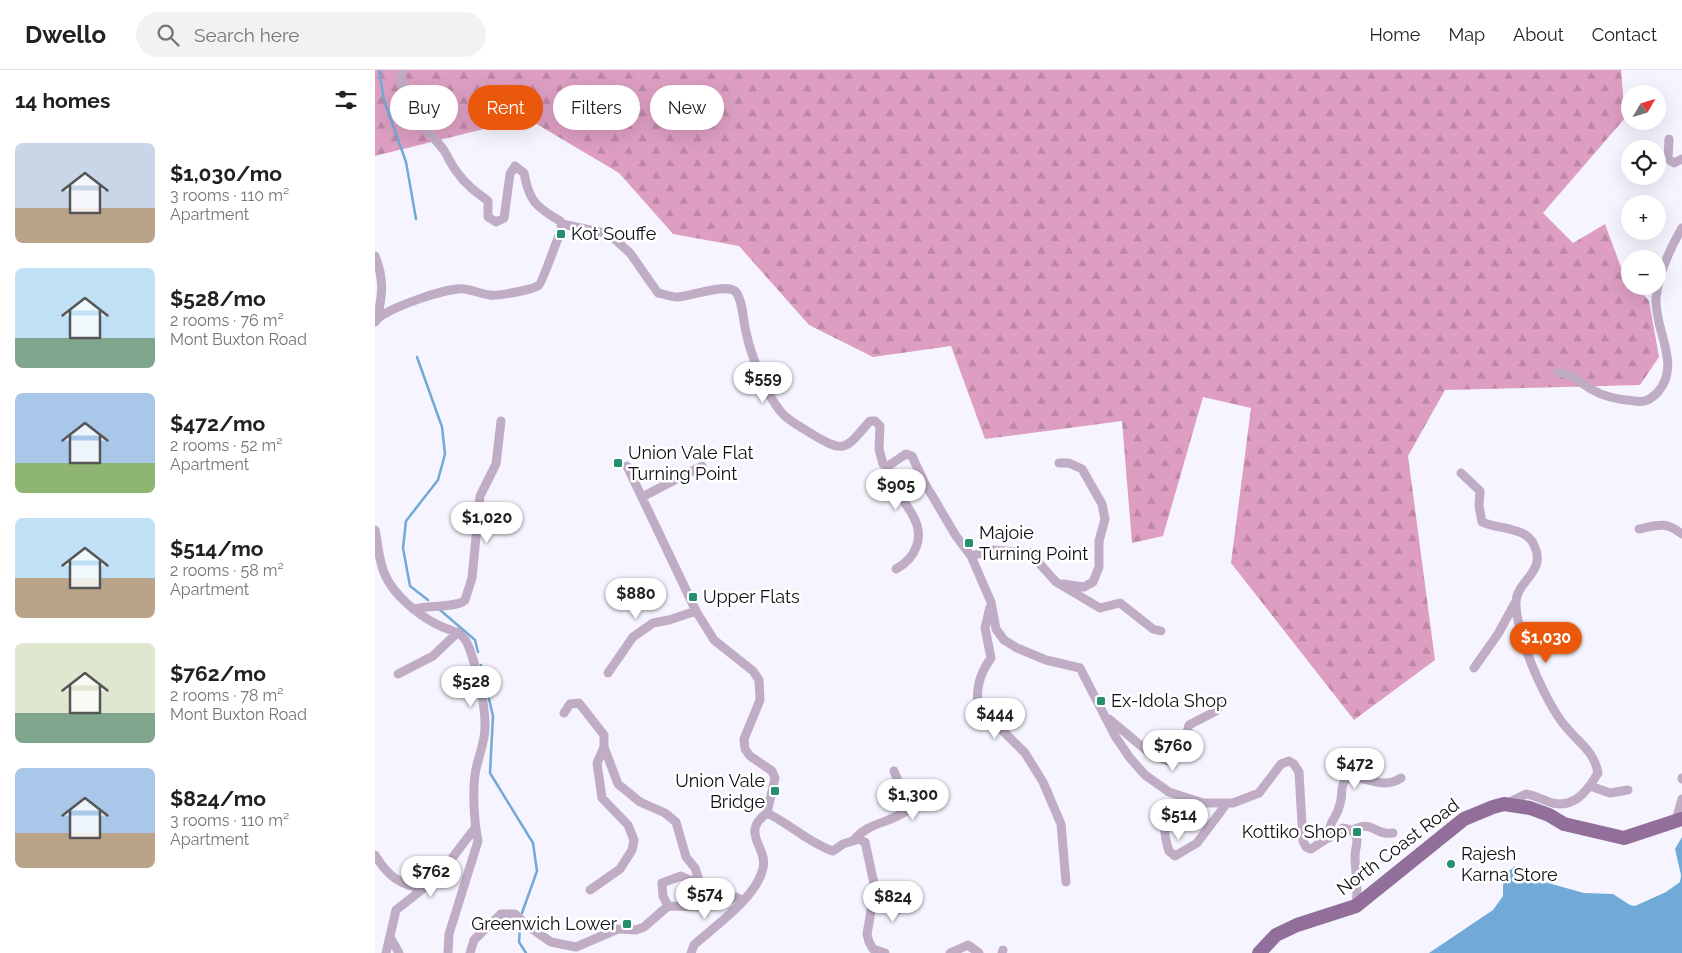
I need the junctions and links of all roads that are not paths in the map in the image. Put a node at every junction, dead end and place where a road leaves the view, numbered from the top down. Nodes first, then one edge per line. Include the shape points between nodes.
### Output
1 (402, 70) edge
2 (1669, 140) dead end
3 (1682, 159) edge
4 (562, 224) junction
5 (1682, 228) edge
6 (375, 256) edge
7 (376, 320) edge
8 (1558, 372) dead end
9 (501, 420) dead end
10 (1059, 463) dead end
11 (627, 466) dead end
12 (702, 466) dead end
13 (1461, 472) dead end
14 (920, 473) junction
15 (642, 497) junction
16 (1639, 529) dead end
17 (375, 530) edge
18 (1682, 534) edge
19 (971, 556) junction
20 (896, 570) dead end
21 (1056, 582) junction
22 (991, 602) junction
23 (1515, 603) junction
24 (413, 609) junction
25 (696, 611) junction
26 (1161, 631) dead end
27 (458, 632) junction
28 (1474, 668) dead end
29 (608, 673) dead end
30 (398, 674) dead end
31 (1223, 700) dead end
32 (564, 713) dead end
33 (1105, 715) junction
34 (604, 747) junction
35 (894, 771) dead end
36 (1401, 778) dead end
37 (1591, 786) junction
38 (1628, 790) dead end
39 (1682, 799) edge
40 (1200, 802) junction
41 (1227, 803) junction
42 (1504, 804) junction
43 (767, 813) junction
44 (1679, 820) edge
45 (475, 828) junction
46 (1352, 831) junction
47 (1393, 833) dead end
48 (1329, 838) junction
49 (853, 841) junction
50 (376, 860) edge
51 (1066, 882) dead end
52 (424, 888) junction
53 (590, 890) dead end
54 (742, 900) junction
55 (872, 904) junction
56 (915, 905) dead end
57 (668, 906) junction
58 (1356, 906) junction
59 (390, 937) junction
60 (386, 953) edge
61 (399, 953) edge
62 (448, 953) edge
63 (470, 953) edge
64 (691, 953) edge
65 (885, 953) edge
66 (950, 953) edge
67 (979, 953) edge
68 (1259, 953) edge

1 - 4 street via 402,88 409,110 443,149 466,184 488,200 488,217 496,222 504,218 510,174 515,166 524,173 533,202
2 - 3 street via 1668,159 1674,163
4 - 7 street via 543,280 533,288 491,296 462,289 447,291 391,309
4 - 14 street via 609,234 630,253 658,293 676,297 727,288 735,292 740,300 748,343 781,413 839,448 850,444 870,421 875,421 880,426 879,449 883,464 888,466 906,454 912,456
5 - 8 street via 1661,269 1656,300 1671,365 1662,388 1646,402 1636,402 1609,397 1569,373
6 - 7 street via 383,285
9 - 24 street via 496,464 480,496 472,578 465,600 457,605
10 - 21 street via 1082,468 1102,504 1105,519 1099,541 1099,567 1093,582 1084,587
11 - 15 street
12 - 15 street
13 - 23 street via 1480,491 1482,522 1492,527 1516,530 1531,539 1538,553 1535,568
14 - 19 street
14 - 20 street via 907,484 903,493 917,524 916,550 906,564
15 - 25 street
16 - 18 street via 1664,524
17 - 24 street via 385,574
19 - 21 street via 993,550 1030,553
19 - 22 street
21 - 26 street via 1100,608 1120,603 1153,629
22 - 33 street via 996,629 1004,640 1046,660 1080,668
22 - 51 street via 985,628 991,658 980,673 979,715 1003,731 1025,753 1043,782 1061,824
23 - 28 street
23 - 37 street via 1525,647 1551,705 1566,727 1584,744 1596,764 1598,773
24 - 27 street via 437,625
25 - 29 street via 653,623 633,637
25 - 43 street via 714,640 753,671 759,680 760,700 744,739 750,756 772,771 775,778
27 - 30 street via 433,656
27 - 45 street via 470,649 486,725 476,772
31 - 33 street via 1216,712 1189,725 1175,757 1167,761 1152,755
32 - 34 street via 570,704 579,704 604,734
33 - 40 street via 1115,736 1145,775 1169,792
34 - 53 street via 597,763 602,798 628,825 634,840 632,850 620,868
34 - 57 street via 618,784 640,802 665,813 676,822 687,857 695,868 698,877 692,880 681,876 662,883
35 - 49 street via 905,798 906,811 861,831
36 - 48 street via 1386,783 1353,776 1345,780 1341,786 1339,807 1330,822
37 - 38 street via 1611,793
37 - 42 street via 1571,804 1562,806 1526,794
39 - 44 street
40 - 41 street
40 - 41 street via 1178,807 1164,823 1169,851 1175,856 1197,843
41 - 48 street via 1259,794 1281,764 1289,761 1299,772 1306,847 1311,849
42 - 44 main road, North Coast Road via 1530,808 1563,824 1617,837 1633,836
42 - 58 main road, North Coast Road via 1464,819
43 - 49 street via 833,851
43 - 54 street via 758,820 754,836 764,865 755,886
45 - 52 street via 443,870
45 - 62 street via 478,841 449,934
46 - 47 street via 1360,825 1367,825 1383,833
46 - 48 street via 1343,828
46 - 58 street via 1358,842 1355,854 1359,890
49 - 55 street via 859,839 868,848 875,888
50 - 52 street via 391,877 410,887
52 - 59 street via 396,910
54 - 57 street via 736,897 702,907
54 - 64 street via 726,920 694,945
55 - 56 street via 893,911
55 - 65 street via 867,934 869,942 873,949
57 - 63 street via 644,927 618,929 576,947 551,942 515,914 501,914 474,940
58 - 68 main road, North Coast Road via 1276,935
59 - 60 street
59 - 61 street
66 - 67 street via 968,945

